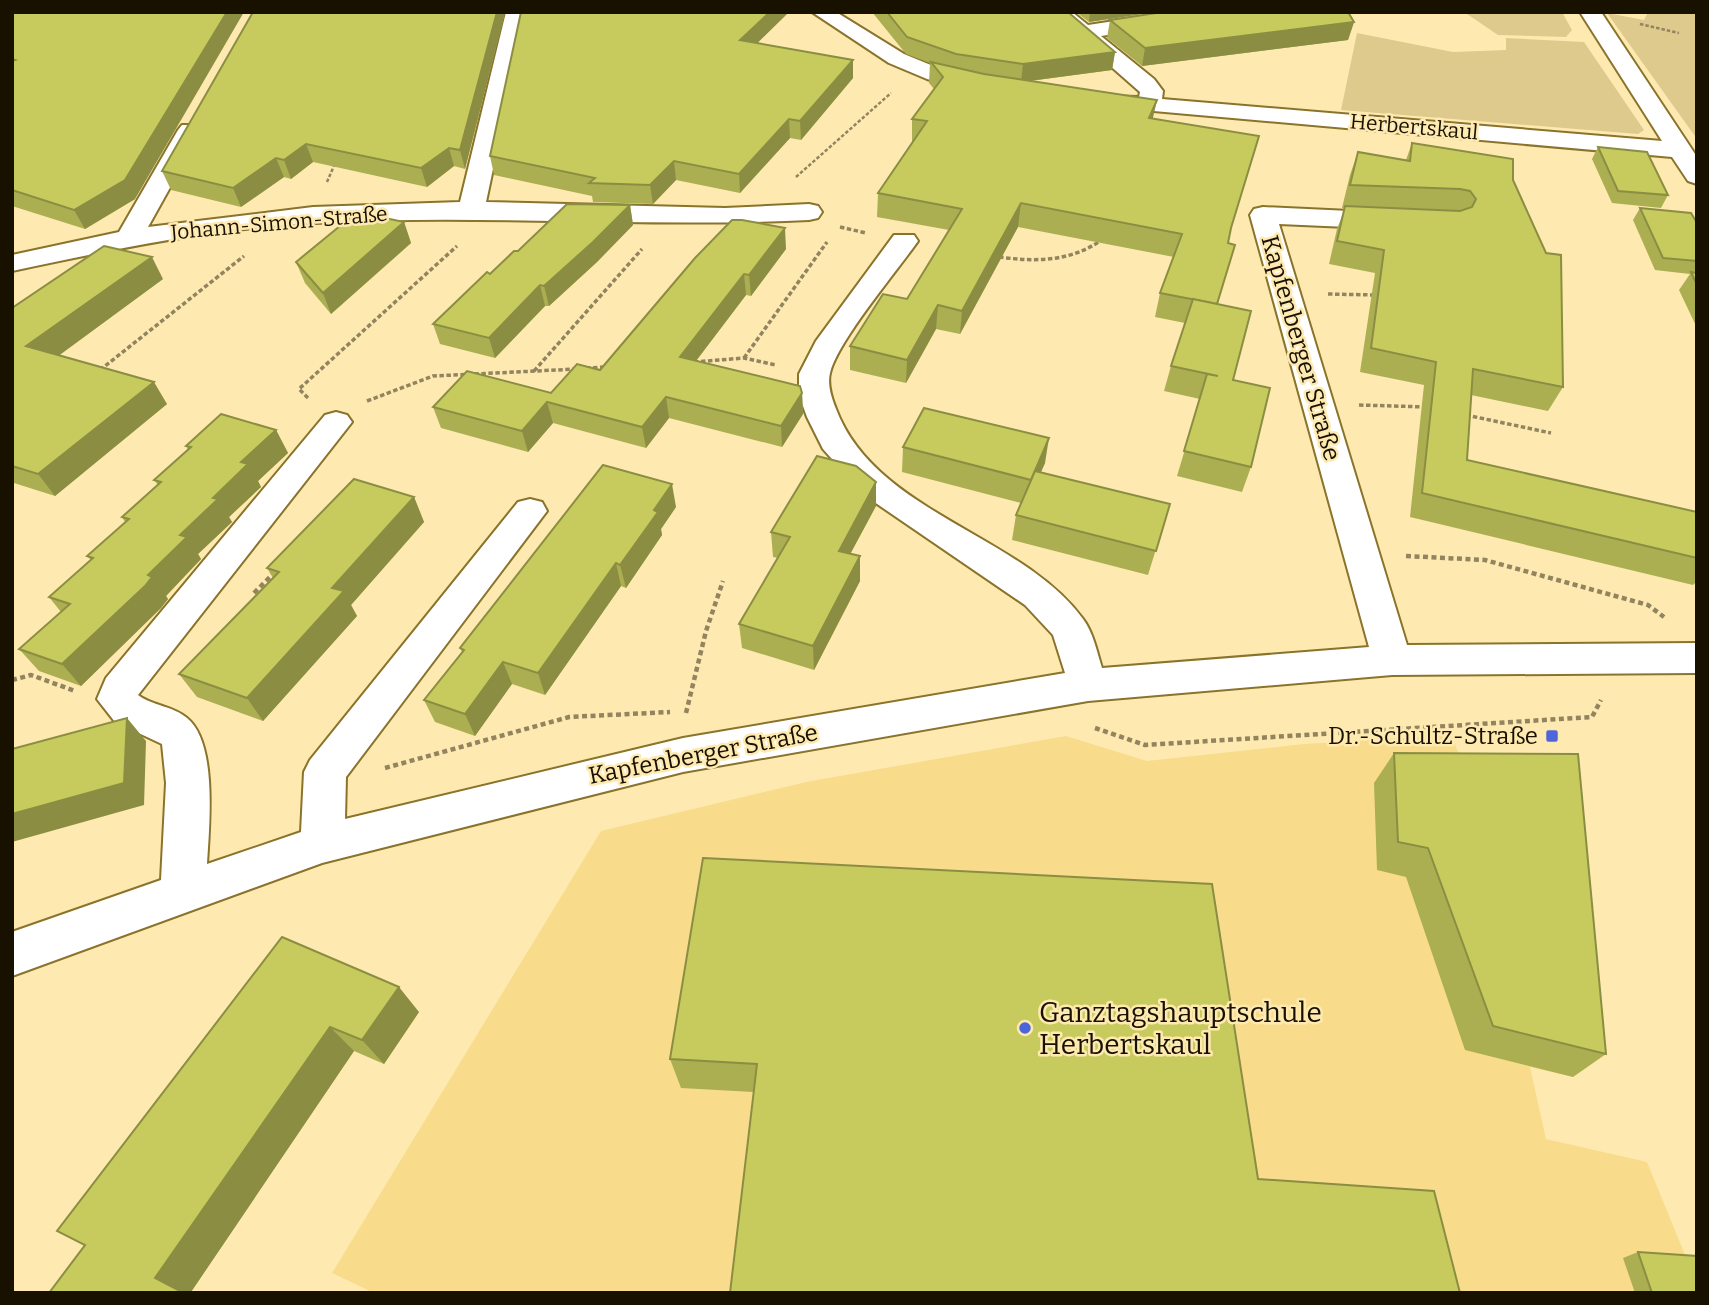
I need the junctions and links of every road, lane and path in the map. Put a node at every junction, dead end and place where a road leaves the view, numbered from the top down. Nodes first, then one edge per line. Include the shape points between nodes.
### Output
1 (516, 12) edge
2 (822, 12) edge
3 (1059, 12) edge
4 (1218, 12) edge
5 (1590, 12) edge
6 (1084, 32) junction
7 (1001, 90) edge
8 (893, 92) dead end
9 (1079, 99) edge
10 (1150, 103) junction
11 (203, 107) edge
12 (1677, 150) junction
13 (340, 152) edge
14 (1697, 176) edge
15 (484, 210) junction
16 (809, 212) joint
17 (673, 214) junction
18 (313, 215) junction
19 (767, 216) junction
20 (267, 219) junction
21 (1423, 222) edge
22 (838, 227) junction
23 (1110, 230) edge
24 (129, 238) junction
25 (904, 241) joint
26 (996, 257) edge
27 (12, 263) edge
28 (1283, 292) junction
29 (1380, 296) edge
30 (744, 358) junction
31 (689, 362) edge
32 (611, 367) edge
33 (100, 370) edge
34 (534, 371) junction
35 (814, 374) junction
36 (1317, 404) junction
37 (1430, 407) edge
38 (1457, 413) edge
39 (336, 422) junction
40 (1551, 433) dead end
41 (530, 511) dead end
42 (1360, 553) junction
43 (723, 581) dead end
44 (1668, 621) dead end
45 (1697, 658) edge
46 (1392, 660) junction
47 (12, 680) edge
48 (1603, 695) dead end
49 (117, 698) junction
50 (1086, 704) junction
51 (683, 755) junction
52 (322, 844) junction
53 (183, 891) junction
54 (12, 954) edge

1 - 15 street
2 - 7 street via 878,51 920,71
3 - 6 street
4 - 6 street
5 - 12 street
6 - 10 street via 1146,84 1152,91
8 - 19 path via 798,175
9 - 10 street, Herbertskaul
10 - 12 street, Herbertskaul
11 - 24 street, Johann-Simon-Straße
12 - 14 street
13 - 18 path
15 - 17 street, Johann-Simon-Straße
15 - 18 street, Johann-Simon-Straße
15 - 39 path via 299,389
16 - 19 street, Johann-Simon-Straße
16 - 22 path
17 - 19 street, Johann-Simon-Straße
17 - 34 path
18 - 20 street, Johann-Simon-Straße
20 - 24 street, Johann-Simon-Straße
20 - 33 path via 263,242
21 - 28 street, Kapfenberger Straße via 1264,215
22 - 25 path
22 - 30 path
23 - 26 path via 1080,254 1034,260
24 - 27 street, Johann-Simon-Straße
25 - 35 street via 827,347
28 - 29 path
28 - 36 street, Kapfenberger Straße
30 - 31 path
30 - 35 path
32 - 34 path
34 - 39 path via 433,376 391,389
35 - 50 street via 815,395 835,441 876,487 1038,595 1070,629
36 - 37 path
36 - 42 street, Kapfenberger Straße
38 - 40 path
39 - 49 street
41 - 52 street via 325,772
42 - 44 path via 1485,560 1648,605
42 - 46 street, Kapfenberger Straße
43 - 51 path via 686,711
45 - 46 street, Kapfenberger Straße
46 - 50 street, Kapfenberger Straße
47 - 49 path via 31,675 103,700
48 - 50 path via 1592,717 1145,745
49 - 53 street via 123,709 163,723 183,744 187,803
50 - 51 street, Kapfenberger Straße
51 - 52 street, Kapfenberger Straße
52 - 53 street, Kapfenberger Straße
53 - 54 street, Kapfenberger Straße

